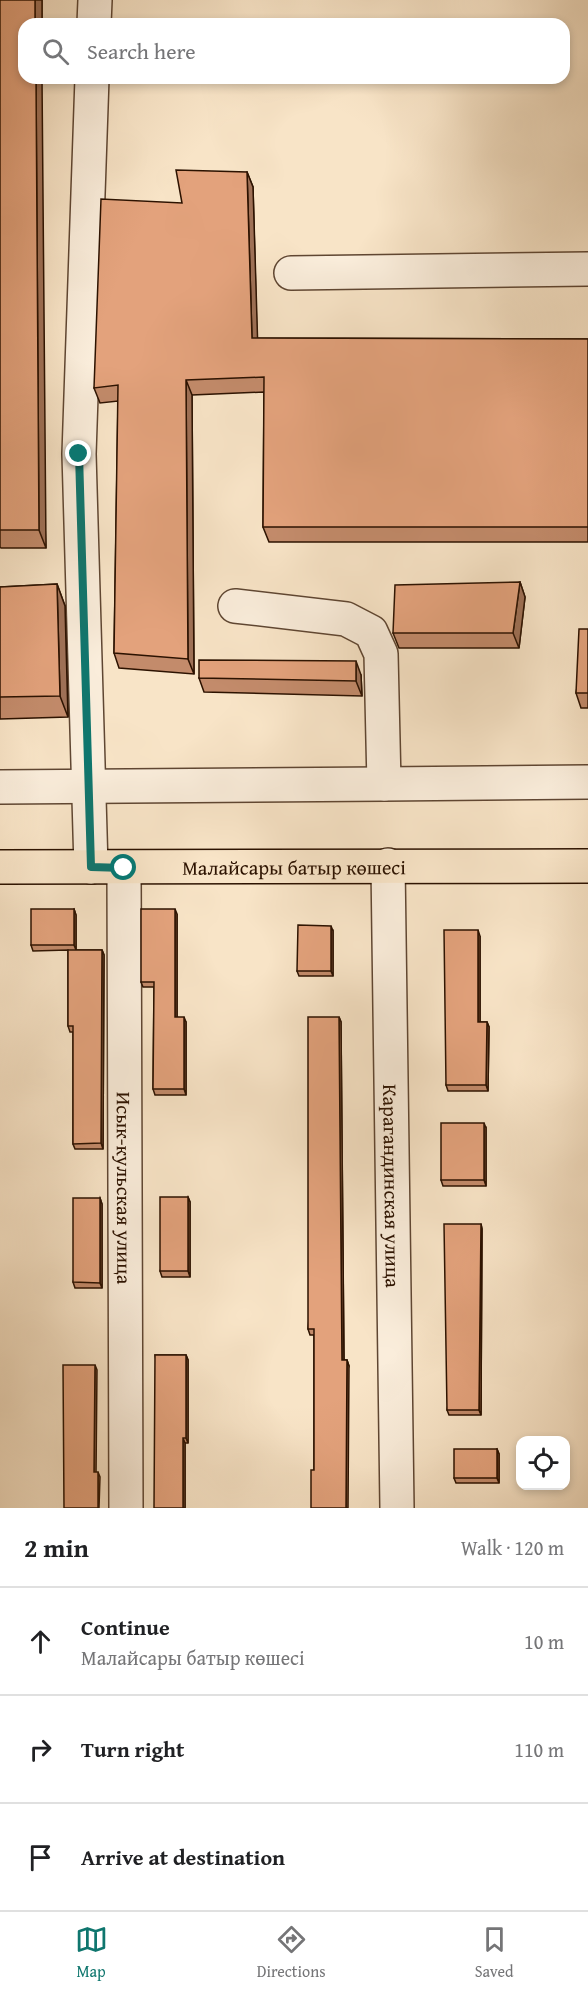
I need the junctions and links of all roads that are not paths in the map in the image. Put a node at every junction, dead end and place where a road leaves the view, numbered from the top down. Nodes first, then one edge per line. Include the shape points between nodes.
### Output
1 (95, 0) edge
2 (94, 18) edge
3 (92, 84) edge
4 (588, 269) edge
5 (291, 273) dead end
6 (235, 606) dead end
7 (588, 782) edge
8 (384, 784) junction
9 (89, 786) junction
10 (0, 787) edge
11 (388, 865) junction
12 (588, 866) edge
13 (0, 867) edge
14 (91, 867) junction
15 (124, 868) junction
16 (126, 1508) edge
17 (396, 1508) edge

1 - 2 street
3 - 9 street via 79,454
4 - 5 street
6 - 8 street via 346,619 371,632 381,654
7 - 8 street
8 - 9 street
9 - 10 street
9 - 14 street
11 - 12 main road, Малайсары батыр көшесі
11 - 15 main road, Малайсары батыр көшесі
11 - 17 street, Карагандинская улица
13 - 14 main road, Малайсары батыр көшесі
14 - 15 main road, Малайсары батыр көшесі
15 - 16 street, Исык-кульская улица

